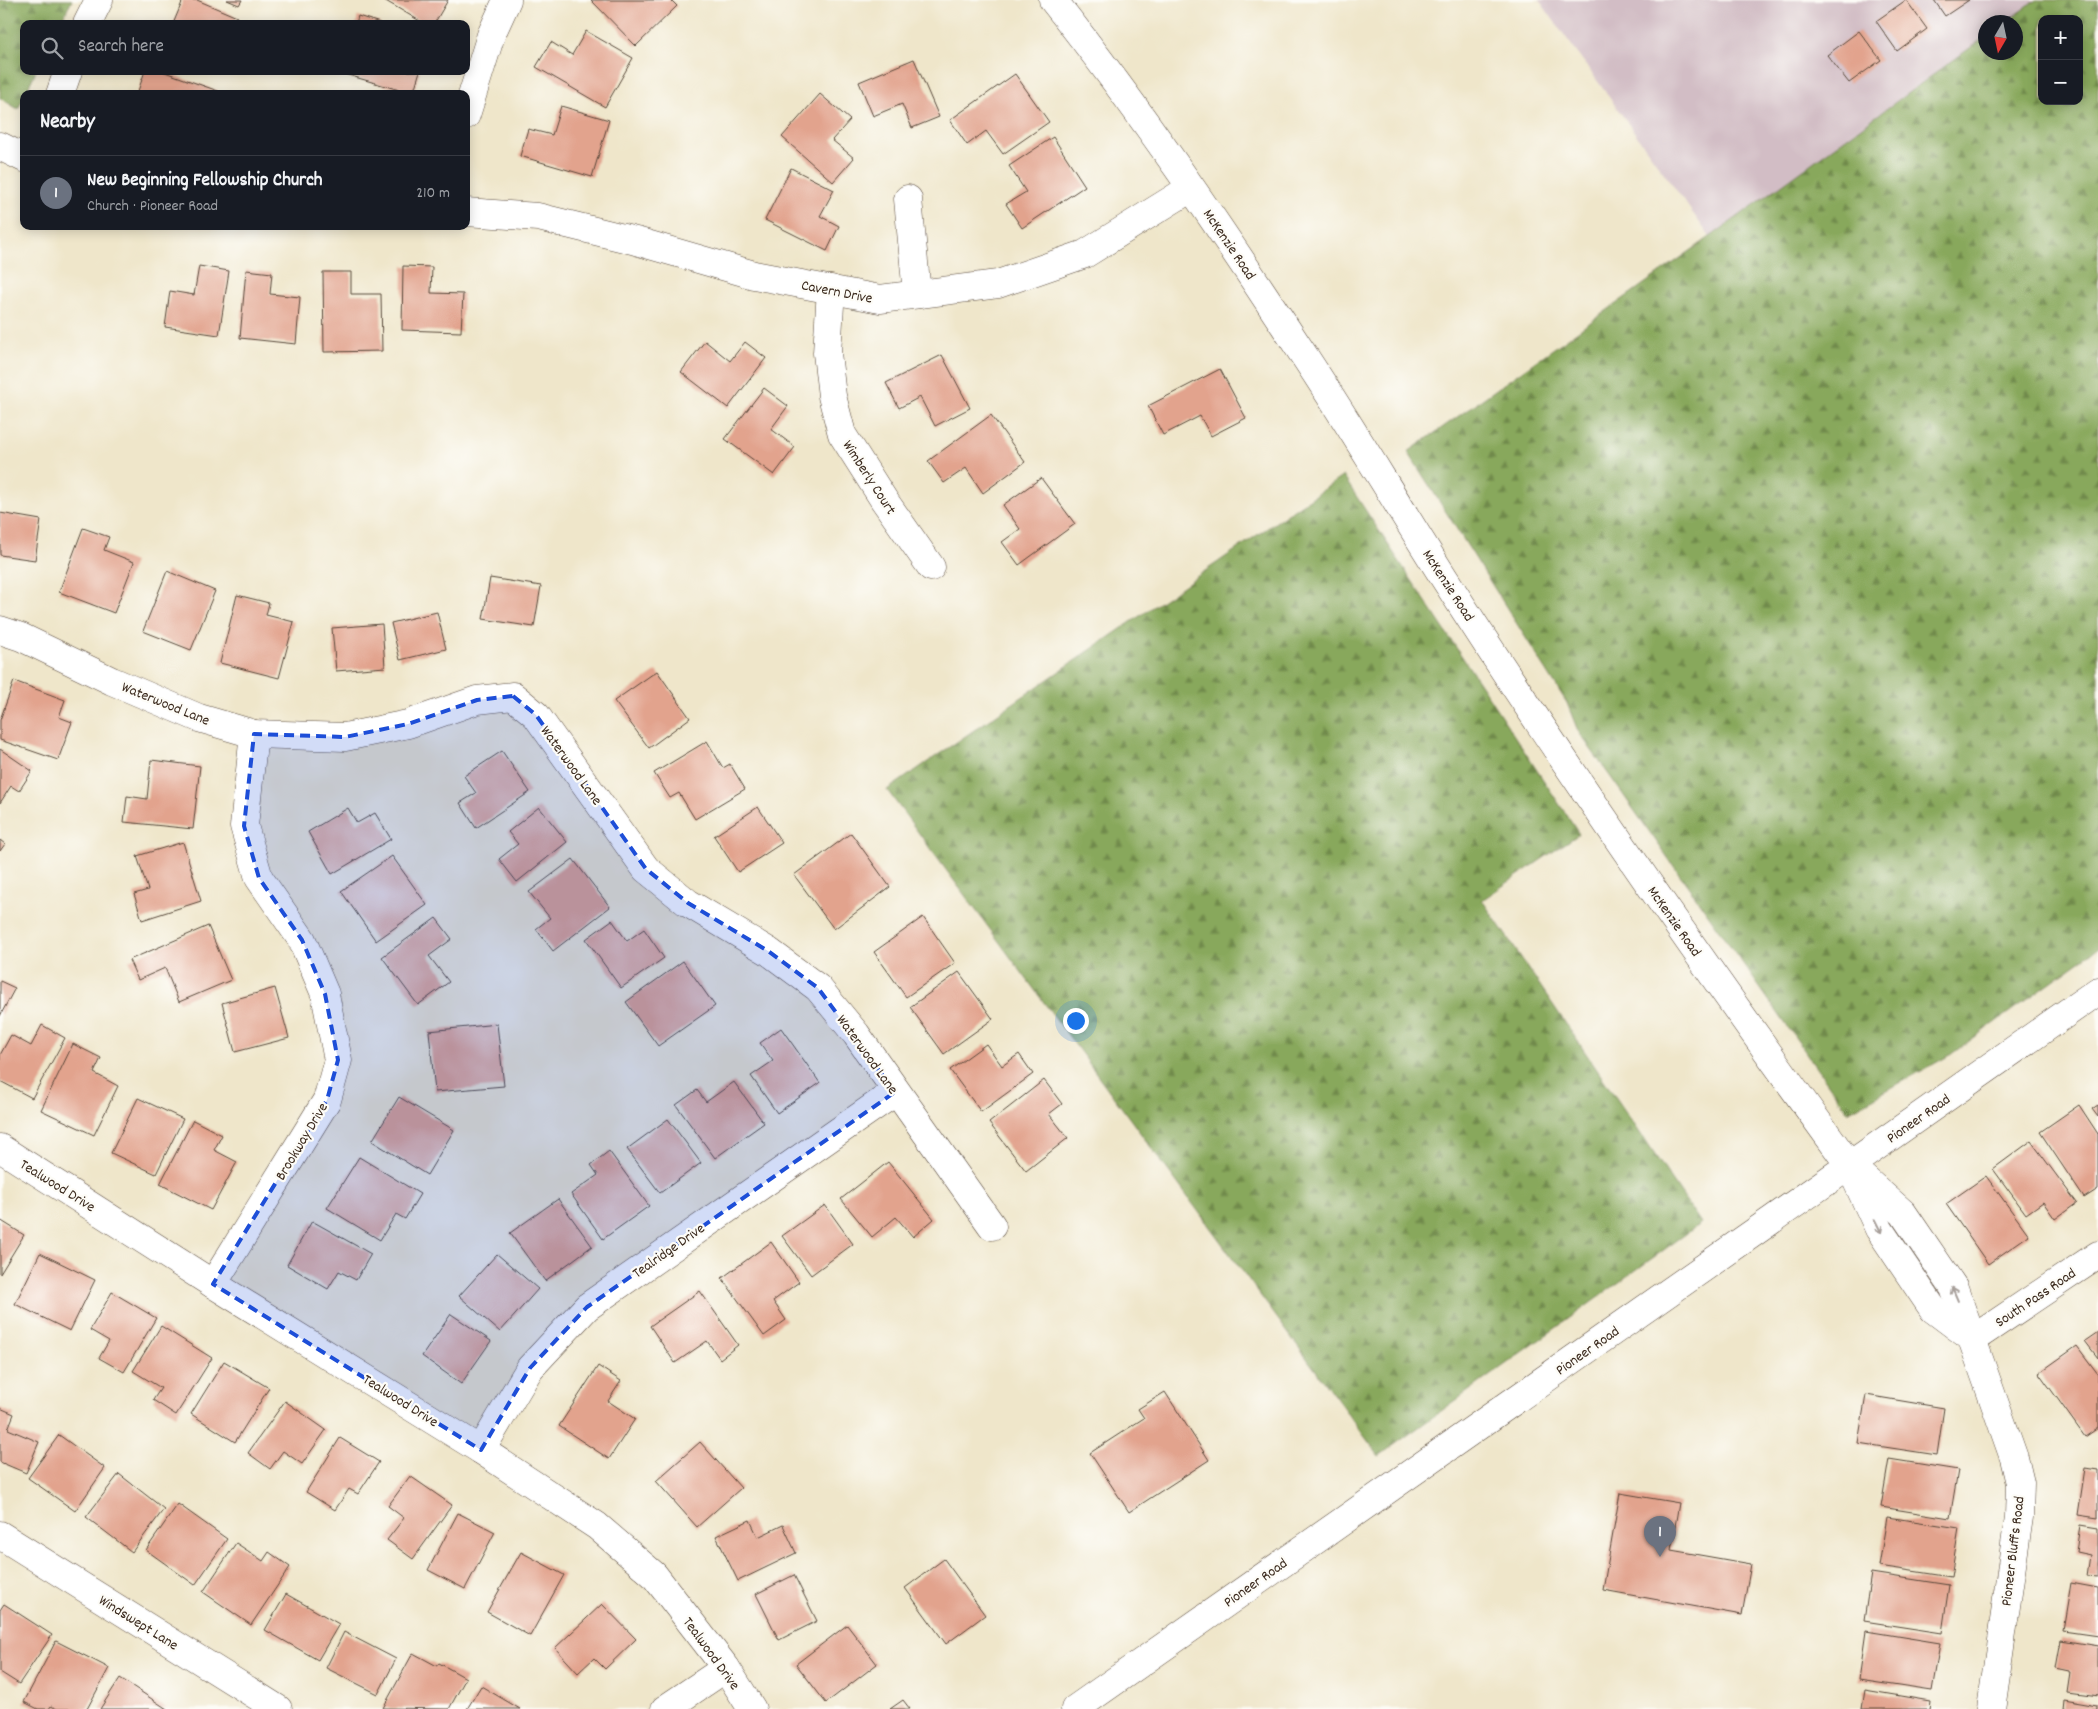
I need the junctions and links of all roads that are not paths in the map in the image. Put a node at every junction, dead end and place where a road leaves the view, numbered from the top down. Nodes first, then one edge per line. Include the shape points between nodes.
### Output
1 (99, 0) edge
2 (507, 0) edge
3 (1053, 0) edge
4 (89, 20) edge
5 (67, 75) edge
6 (61, 90) edge
7 (470, 102) edge
8 (0, 146) edge
9 (20, 156) edge
10 (1191, 188) junction
11 (908, 199) dead end
12 (470, 212) edge
13 (831, 290) junction
14 (918, 294) junction
15 (931, 567) dead end
16 (0, 630) edge
17 (254, 734) junction
18 (2098, 991) edge
19 (895, 1092) junction
20 (0, 1148) edge
21 (1850, 1166) junction
22 (992, 1226) dead end
23 (2098, 1255) edge
24 (213, 1284) junction
25 (1972, 1339) junction
26 (481, 1450) junction
27 (0, 1535) edge
28 (726, 1668) junction
29 (278, 1709) edge
30 (665, 1709) edge
31 (752, 1709) edge
32 (1075, 1709) edge
33 (1991, 1709) edge

1 - 4 street
2 - 7 street via 491,35
3 - 10 street, McKenzie Road via 1092,48
5 - 6 street
8 - 9 street
10 - 14 street, Cavern Drive via 1085,254 998,284
10 - 21 street, McKenzie Road via 1301,349 1556,750
11 - 14 street
12 - 13 street, Cavern Drive via 538,217 754,275
13 - 14 street, Cavern Drive via 880,299
13 - 15 street, Wimberly Court via 827,353 832,396 842,434
16 - 17 street, Waterwood Lane via 21,636 112,681 199,718
17 - 19 street, Waterwood Lane via 345,737 408,724 477,700 513,696 536,715 646,869 688,903 768,951 818,988 856,1034
17 - 24 street, Brookway Drive via 244,826 259,878 302,940 325,994 338,1060 326,1100
18 - 21 street, Pioneer Road
19 - 22 street, Waterwood Lane
19 - 26 street, Tealridge Drive via 587,1307 530,1368
20 - 24 street, Tealwood Drive
21 - 25 street, Pioneer Bluffs Road via 1903,1213 1954,1288
21 - 32 street, Pioneer Road
23 - 25 street, South Pass Road
24 - 26 street, Tealwood Drive
25 - 33 street, Pioneer Bluffs Road via 2020,1483 2019,1516
26 - 28 street, Tealwood Drive via 597,1526 654,1574
27 - 29 street, Windswept Lane
28 - 30 street
28 - 31 street, Tealwood Drive

